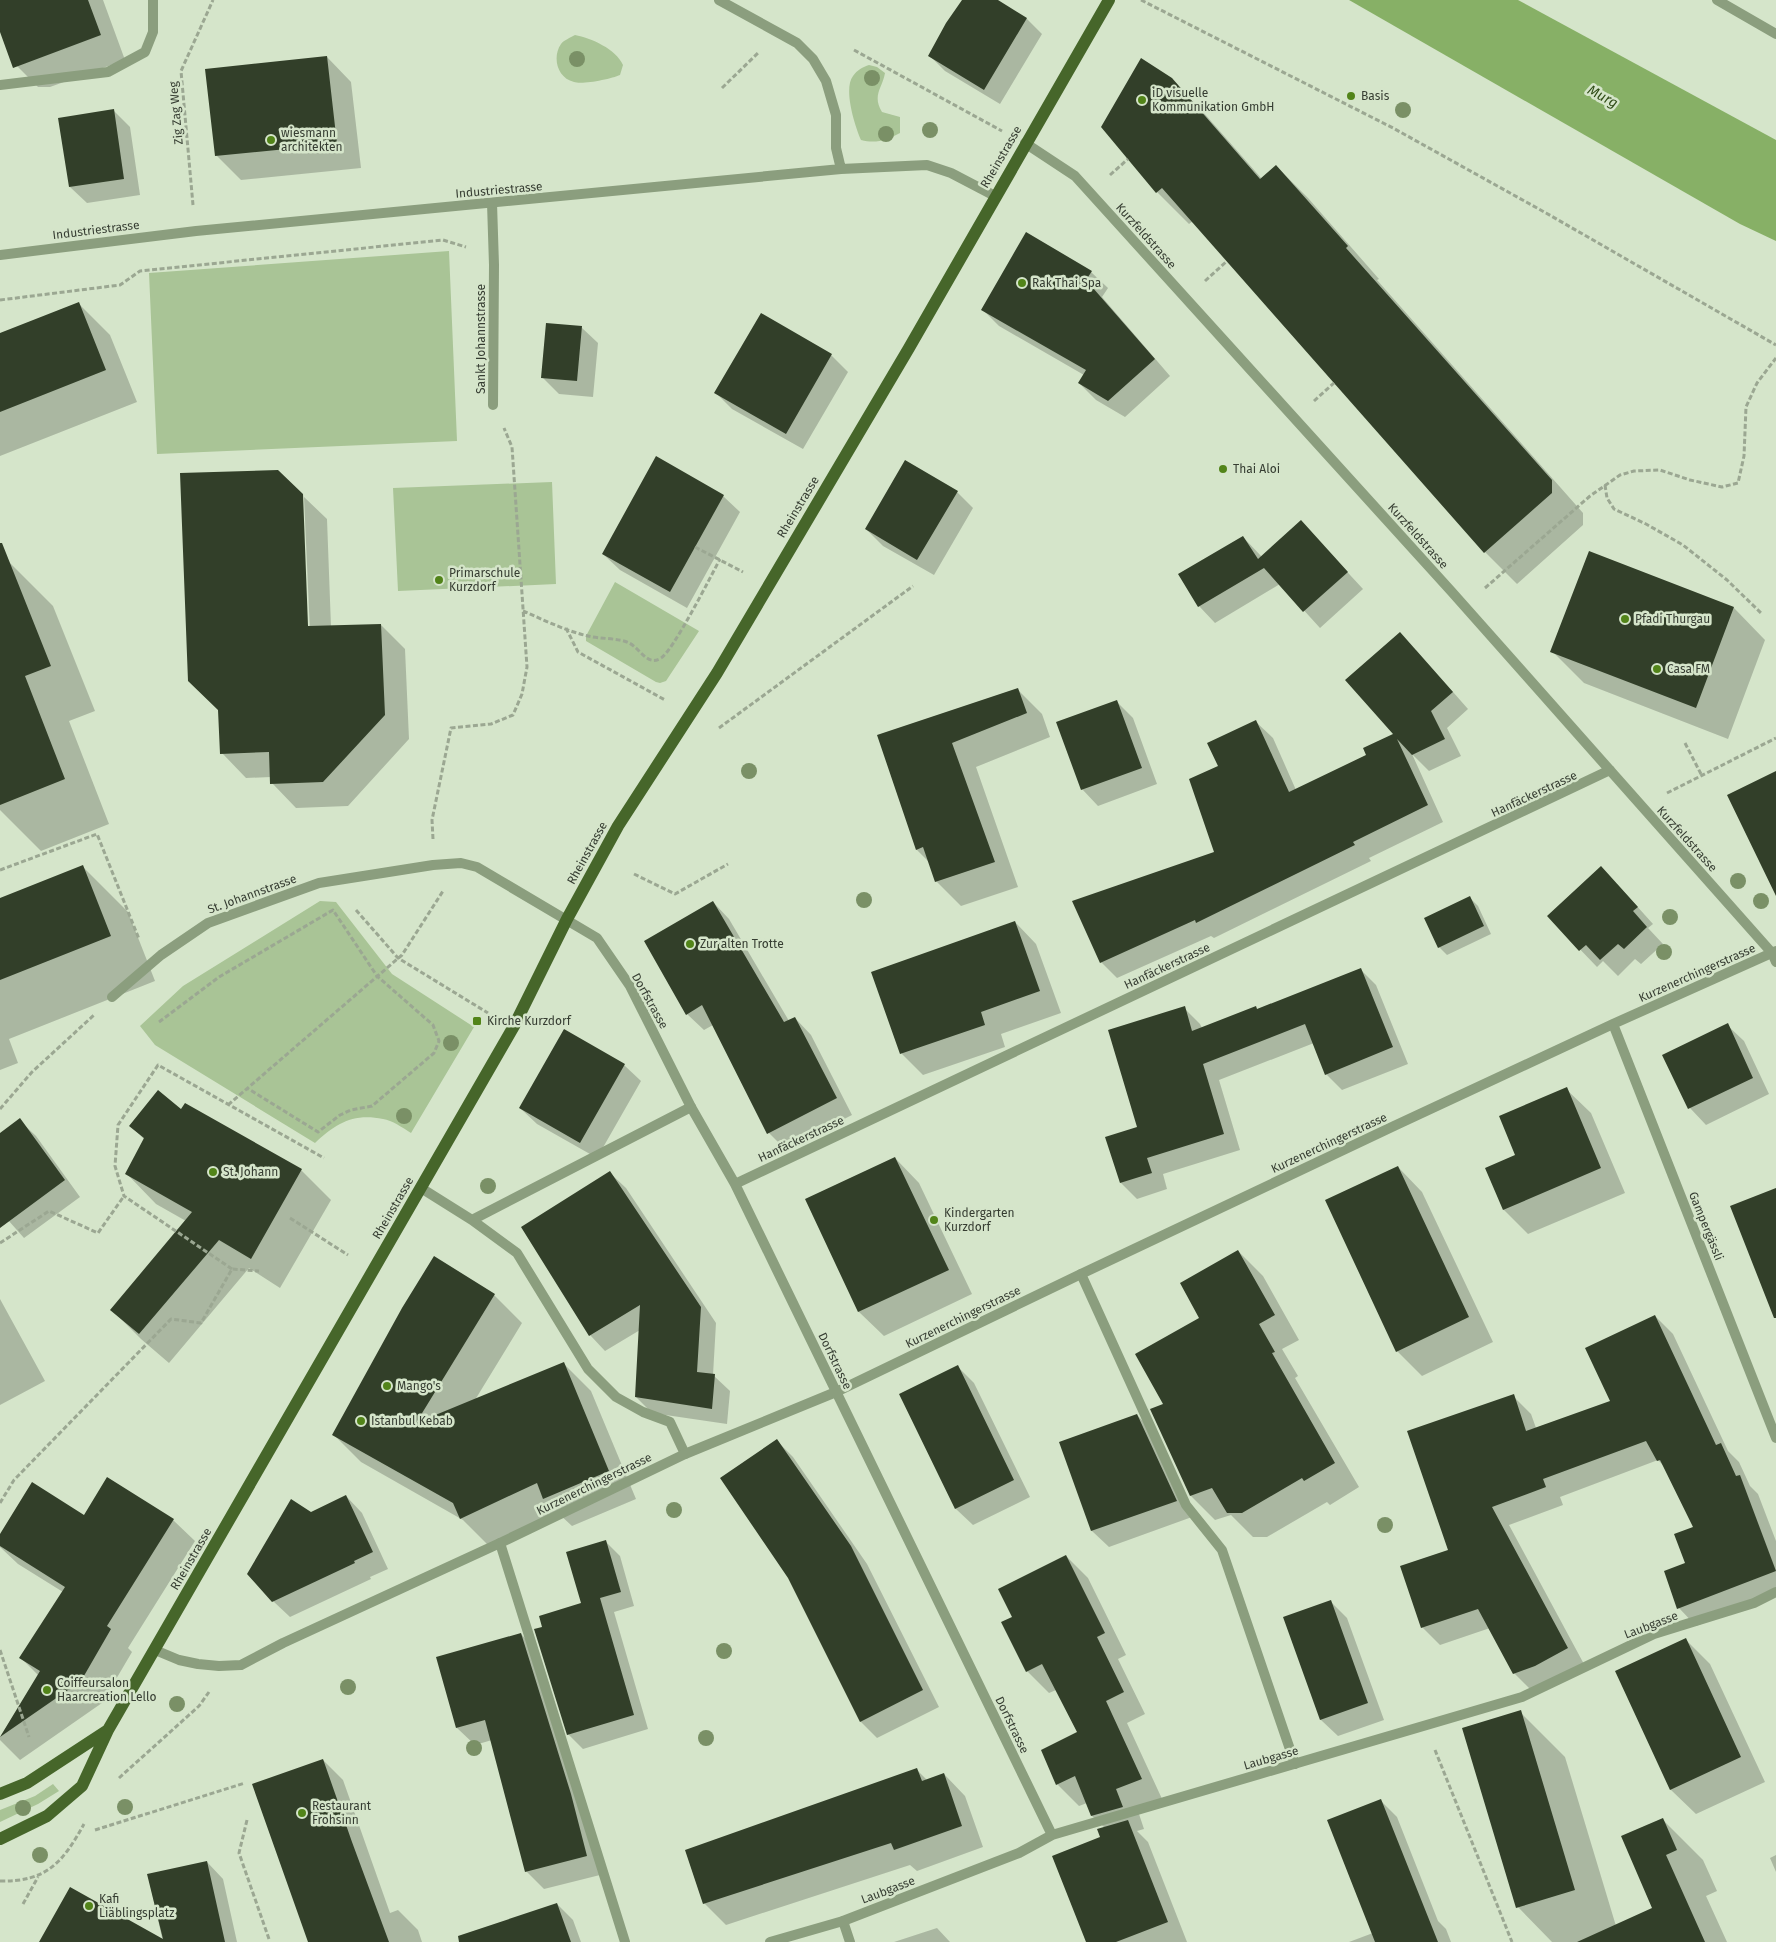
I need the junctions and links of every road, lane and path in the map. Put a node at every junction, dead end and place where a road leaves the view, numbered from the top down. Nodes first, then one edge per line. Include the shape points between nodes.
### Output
1 (153, 0) edge
2 (212, 0) edge
3 (719, 0) edge
4 (1109, 0) edge
5 (1141, 0) edge
6 (1717, 0) edge
7 (1776, 34) edge
8 (765, 47) dead end
9 (854, 50) dead end
10 (0, 85) edge
11 (722, 88) dead end
12 (1002, 131) dead end
13 (1025, 143) junction
14 (841, 169) junction
15 (995, 196) junction
16 (492, 203) junction
17 (196, 231) junction
18 (0, 255) edge
19 (494, 265) junction
20 (0, 300) edge
21 (1776, 345) edge
22 (1776, 358) edge
23 (494, 405) joint
24 (1605, 485) junction
25 (695, 547) dead end
26 (720, 559) junction
27 (746, 574) dead end
28 (913, 586) dead end
29 (1464, 606) junction
30 (523, 611) junction
31 (1761, 613) dead end
32 (566, 628) junction
33 (665, 700) dead end
34 (719, 728) dead end
35 (1776, 738) edge
36 (1685, 743) dead end
37 (1610, 770) junction
38 (1701, 774) junction
39 (1642, 806) junction
40 (460, 863) junction
41 (728, 864) dead end
42 (433, 865) junction
43 (0, 870) edge
44 (634, 874) dead end
45 (356, 910) dead end
46 (567, 919) junction
47 (1775, 956) edge
48 (398, 958) junction
49 (149, 966) junction
50 (377, 976) junction
51 (112, 997) joint
52 (488, 1013) dead end
53 (159, 1022) dead end
54 (1613, 1024) junction
55 (248, 1088) junction
56 (228, 1105) junction
57 (0, 1108) edge
58 (691, 1108) junction
59 (324, 1158) dead end
60 (735, 1184) junction
61 (421, 1188) junction
62 (124, 1196) junction
63 (290, 1218) dead end
64 (472, 1220) junction
65 (0, 1243) edge
66 (352, 1257) dead end
67 (232, 1269) junction
68 (259, 1271) dead end
69 (1081, 1274) junction
70 (836, 1392) junction
71 (1776, 1438) edge
72 (685, 1454) junction
73 (0, 1503) edge
74 (500, 1543) junction
75 (1776, 1592) edge
76 (0, 1650) edge
77 (154, 1650) junction
78 (1426, 1726) junction
79 (108, 1730) junction
80 (29, 1737) dead end
81 (1295, 1764) junction
82 (245, 1783) dead end
83 (0, 1794) edge
84 (247, 1820) dead end
85 (94, 1830) dead end
86 (1052, 1835) junction
87 (0, 1839) edge
88 (38, 1876) dead end
89 (22, 1904) dead end
90 (843, 1920) junction
91 (269, 1939) dead end
92 (625, 1942) edge
93 (770, 1942) edge
94 (850, 1942) edge
95 (1512, 1942) edge

1 - 10 street via 153,32 145,52 108,72
2 - 17 path, Zig Zag Weg via 181,71
3 - 14 street via 797,43 813,59 826,81 836,115 836,148
4 - 13 main road, Rheinstrasse
5 - 21 path via 1393,128
6 - 7 street
8 - 11 path
9 - 12 path
13 - 15 main road, Rheinstrasse
13 - 29 street, Kurzfeldstrasse via 1075,176
14 - 15 street, Industriestrasse via 927,165 951,172
14 - 16 street, Industriestrasse
15 - 46 main road, Rheinstrasse via 722,664 618,826
16 - 17 street, Industriestrasse
16 - 19 street, Sankt Johannstrasse
17 - 18 street, Industriestrasse
19 - 20 path via 467,247 443,240 140,271 120,285
19 - 23 street, Sankt Johannstrasse
22 - 24 path via 1757,383 1746,407 1744,456 1738,483 1722,486 1660,470 1634,470
23 - 30 path, Sankt Johannstrasse via 512,447
24 - 29 path
24 - 31 path via 1607,498 1614,509 1683,545 1727,580
25 - 26 path
26 - 27 path
26 - 32 path via 685,623 660,659 647,659 628,642 586,636
28 - 34 path
29 - 37 street, Kurzfeldstrasse
30 - 32 path
30 - 42 path, Sankt Johannstrasse via 527,667 522,694 513,715 491,724 450,728 432,820
32 - 33 path via 578,652
35 - 38 path
36 - 38 path
37 - 39 street, Kurzfeldstrasse
37 - 60 street, Hanfäckerstrasse
38 - 39 path
39 - 47 street, Kurzfeldstrasse
40 - 42 street, St. Johannstrasse
40 - 46 street, St. Johannstrasse via 477,867
40 - 48 path
41 - 44 path via 675,894
42 - 49 street, St. Johannstrasse via 319,883 208,923
43 - 49 path via 97,834
45 - 48 path
46 - 58 street, Dorfstrasse via 596,938 630,986
46 - 61 main road, Rheinstrasse via 514,1026
47 - 54 street, Kurzenerchingerstrasse
48 - 50 path
48 - 52 path
49 - 51 street, St. Johannstrasse
50 - 53 path via 333,910 219,977
50 - 55 path
50 - 55 path via 433,1025 439,1041 434,1053 372,1106 340,1115 318,1132
51 - 57 path via 32,1072
54 - 69 street, Kurzenerchingerstrasse
54 - 71 street, Gampergässli
55 - 56 path
56 - 59 path
56 - 62 path via 158,1066 118,1125 115,1166
58 - 60 street, Dorfstrasse
58 - 64 street
60 - 70 street, Dorfstrasse
61 - 64 street
61 - 77 main road, Rheinstrasse
62 - 65 path via 98,1234 49,1211
62 - 67 path
63 - 66 path
64 - 72 street via 517,1253 588,1369 616,1397 670,1422
67 - 68 path
67 - 73 path via 201,1323 171,1319 14,1480
69 - 70 street, Kurzenerchingerstrasse
69 - 81 street via 1186,1505 1222,1550
70 - 72 street, Kurzenerchingerstrasse
70 - 86 street, Dorfstrasse
72 - 74 street, Kurzenerchingerstrasse
74 - 77 street, Kurzenerchingerstrasse via 283,1642 241,1665 198,1664
74 - 92 street
75 - 78 street, Laubgasse via 1754,1603 1654,1634 1522,1698
76 - 80 path
77 - 79 main road, Rheinstrasse
78 - 81 street, Laubgasse
78 - 95 path
79 - 83 main road, Rheinstrasse via 27,1783
79 - 87 main road, Rheinstrasse via 82,1786 46,1816
81 - 86 street, Laubgasse
82 - 85 path
84 - 91 path via 239,1853
86 - 90 street, Laubgasse via 1019,1853
88 - 89 path
90 - 93 street, Laubgasse
90 - 94 street

